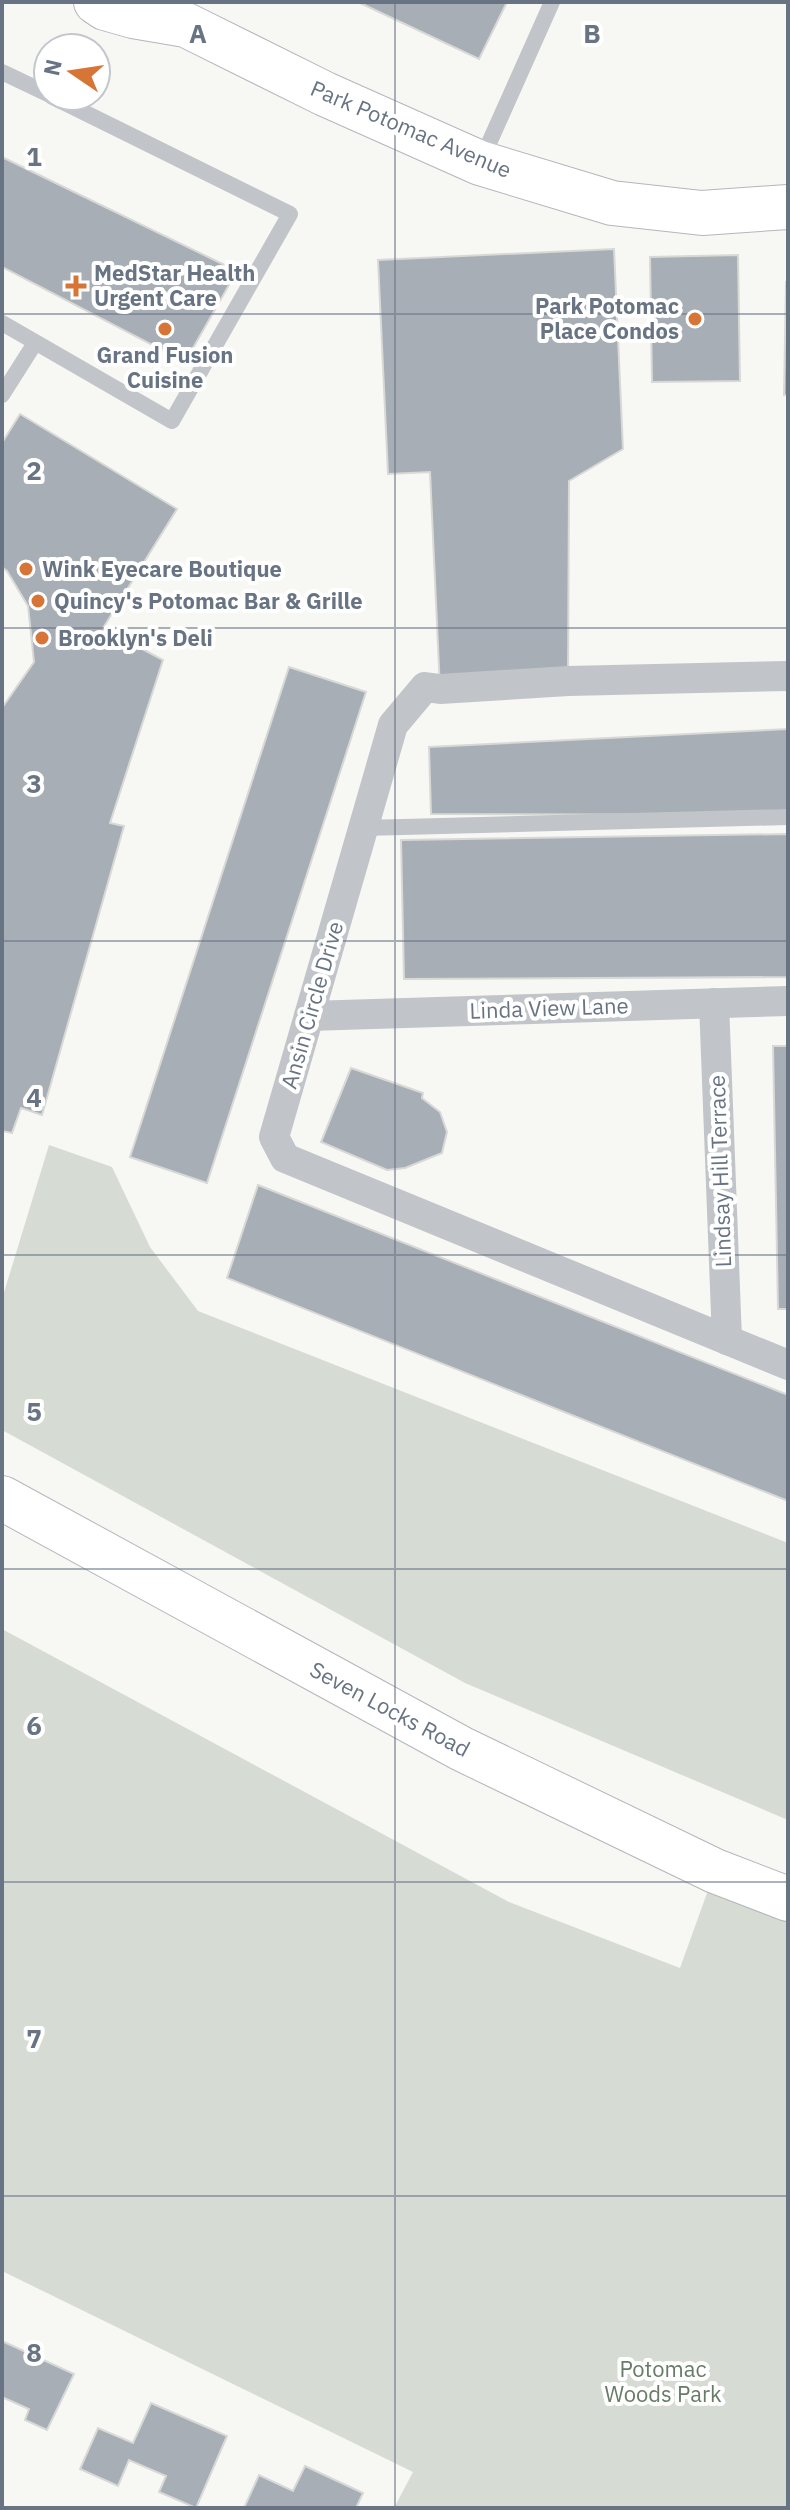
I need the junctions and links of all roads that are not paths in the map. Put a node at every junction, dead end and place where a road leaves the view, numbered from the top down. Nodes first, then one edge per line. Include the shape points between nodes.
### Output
1 (96, 2) edge
2 (552, 2) edge
3 (174, 14) edge
4 (2, 72) edge
5 (32, 86) edge
6 (84, 112) edge
7 (480, 163) junction
8 (788, 207) edge
9 (2, 323) edge
10 (35, 343) junction
11 (2, 395) edge
12 (788, 676) edge
13 (788, 817) edge
14 (363, 828) junction
15 (788, 1001) edge
16 (714, 1003) junction
17 (309, 1016) junction
18 (727, 1340) junction
19 (788, 1365) edge
20 (2, 1498) edge
21 (788, 1899) edge

1 - 3 main road, Park Potomac Avenue via 133,16
2 - 7 lane
3 - 7 main road, Park Potomac Avenue via 325,94
4 - 5 lane
6 - 10 lane via 290,214 172,421
7 - 8 main road, Park Potomac Avenue via 612,203 702,213
9 - 10 lane
10 - 11 lane
12 - 14 street, Ansin Circle Drive via 425,687 393,725
13 - 14 lane
14 - 17 street, Ansin Circle Drive
15 - 16 street, Linda View Lane
16 - 17 street, Linda View Lane
16 - 18 street, Lindsay Hill Terrace
17 - 18 street, Ansin Circle Drive via 274,1137 285,1158
18 - 19 street, Ansin Circle Drive
20 - 21 main road, Seven Locks Road via 462,1749 715,1871

